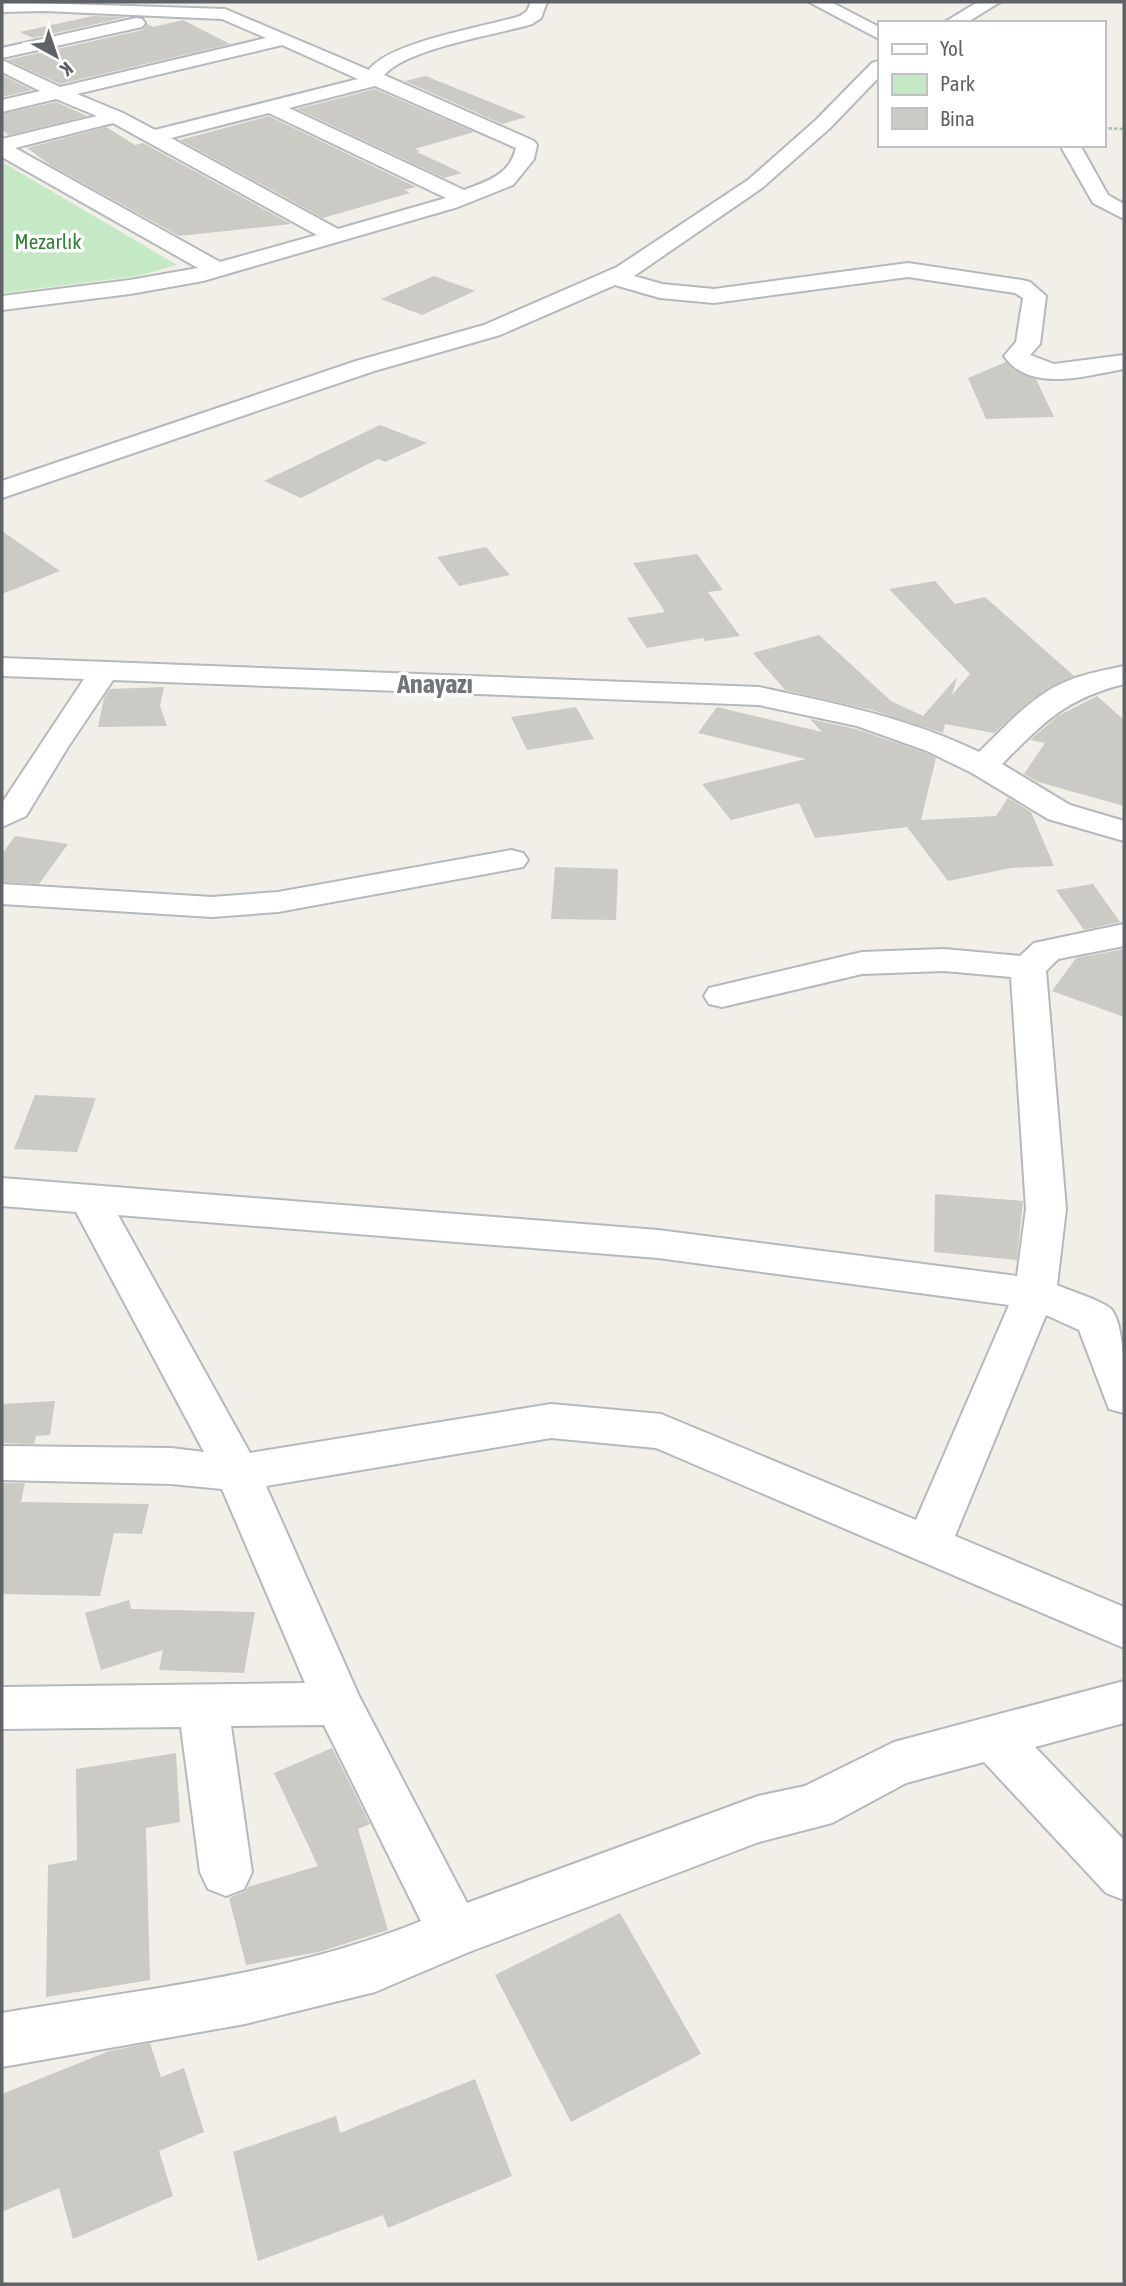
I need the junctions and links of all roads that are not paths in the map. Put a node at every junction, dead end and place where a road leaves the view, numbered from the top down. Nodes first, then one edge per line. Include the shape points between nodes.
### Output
1 (539, 2) edge
2 (818, 2) edge
3 (991, 2) edge
4 (2, 7) edge
5 (183, 12) junction
6 (956, 21) edge
7 (878, 33) edge
8 (285, 39) junction
9 (2, 53) edge
10 (2, 65) edge
11 (878, 68) edge
12 (376, 78) junction
13 (854, 93) junction
14 (60, 94) junction
15 (878, 96) edge
16 (2, 106) edge
17 (271, 107) junction
18 (116, 117) junction
19 (153, 137) junction
20 (2, 147) edge
21 (1071, 147) edge
22 (463, 198) junction
23 (1124, 213) edge
24 (335, 236) junction
25 (217, 270) junction
26 (613, 277) junction
27 (2, 303) edge
28 (1124, 362) edge
29 (2, 490) edge
30 (2, 667) edge
31 (105, 670) junction
32 (1124, 675) edge
33 (983, 766) junction
34 (2, 817) edge
35 (1124, 831) edge
36 (511, 860) dead end
37 (2, 894) edge
38 (1124, 935) edge
39 (1028, 968) junction
40 (722, 996) dead end
41 (2, 1192) edge
42 (89, 1199) junction
43 (1035, 1293) junction
44 (1124, 1397) edge
45 (2, 1463) edge
46 (238, 1474) junction
47 (928, 1545) junction
48 (1124, 1628) edge
49 (1124, 1702) edge
50 (338, 1704) junction
51 (203, 1705) junction
52 (2, 1708) edge
53 (994, 1738) junction
54 (226, 1872) dead end
55 (1124, 1876) edge
56 (454, 1933) junction
57 (2, 2040) edge

1 - 12 street via 535,14 526,20 399,55 379,66
2 - 7 street
3 - 6 street
4 - 5 street
5 - 8 street via 225,14
5 - 9 street
8 - 12 street
8 - 14 street
10 - 14 street
11 - 13 street
12 - 17 street
12 - 22 street via 527,145 524,159 506,181
13 - 15 street
13 - 26 street via 755,184
14 - 16 street
14 - 18 street
17 - 19 street
17 - 22 street
18 - 19 street
18 - 20 street
19 - 24 street
20 - 25 street
21 - 23 street via 1100,199
22 - 24 street
24 - 25 street
25 - 27 street via 130,287
26 - 28 street via 660,291 714,296 908,270 993,281 1022,287 1035,296 1028,344 1016,356 1030,368 1061,373
26 - 29 street via 492,330 365,366
30 - 31 street
31 - 33 street via 759,696 865,719 938,744
31 - 34 street via 15,808
32 - 33 street via 1068,692 1043,709
33 - 35 street via 1059,812
36 - 37 street via 278,902 212,907
38 - 39 street via 1046,951
39 - 40 street via 944,960 862,963
39 - 43 street via 1046,1209
41 - 42 street
42 - 43 street via 658,1244
42 - 46 street
43 - 44 street via 1097,1320
43 - 47 street
45 - 46 street via 170,1466
46 - 47 street via 551,1421 661,1431
46 - 50 street
47 - 48 street
49 - 53 street
50 - 51 street
50 - 56 street
51 - 52 street
51 - 54 street
53 - 55 street
53 - 56 street via 894,1764 814,1807 758,1819
56 - 57 street via 375,1966 245,1998

